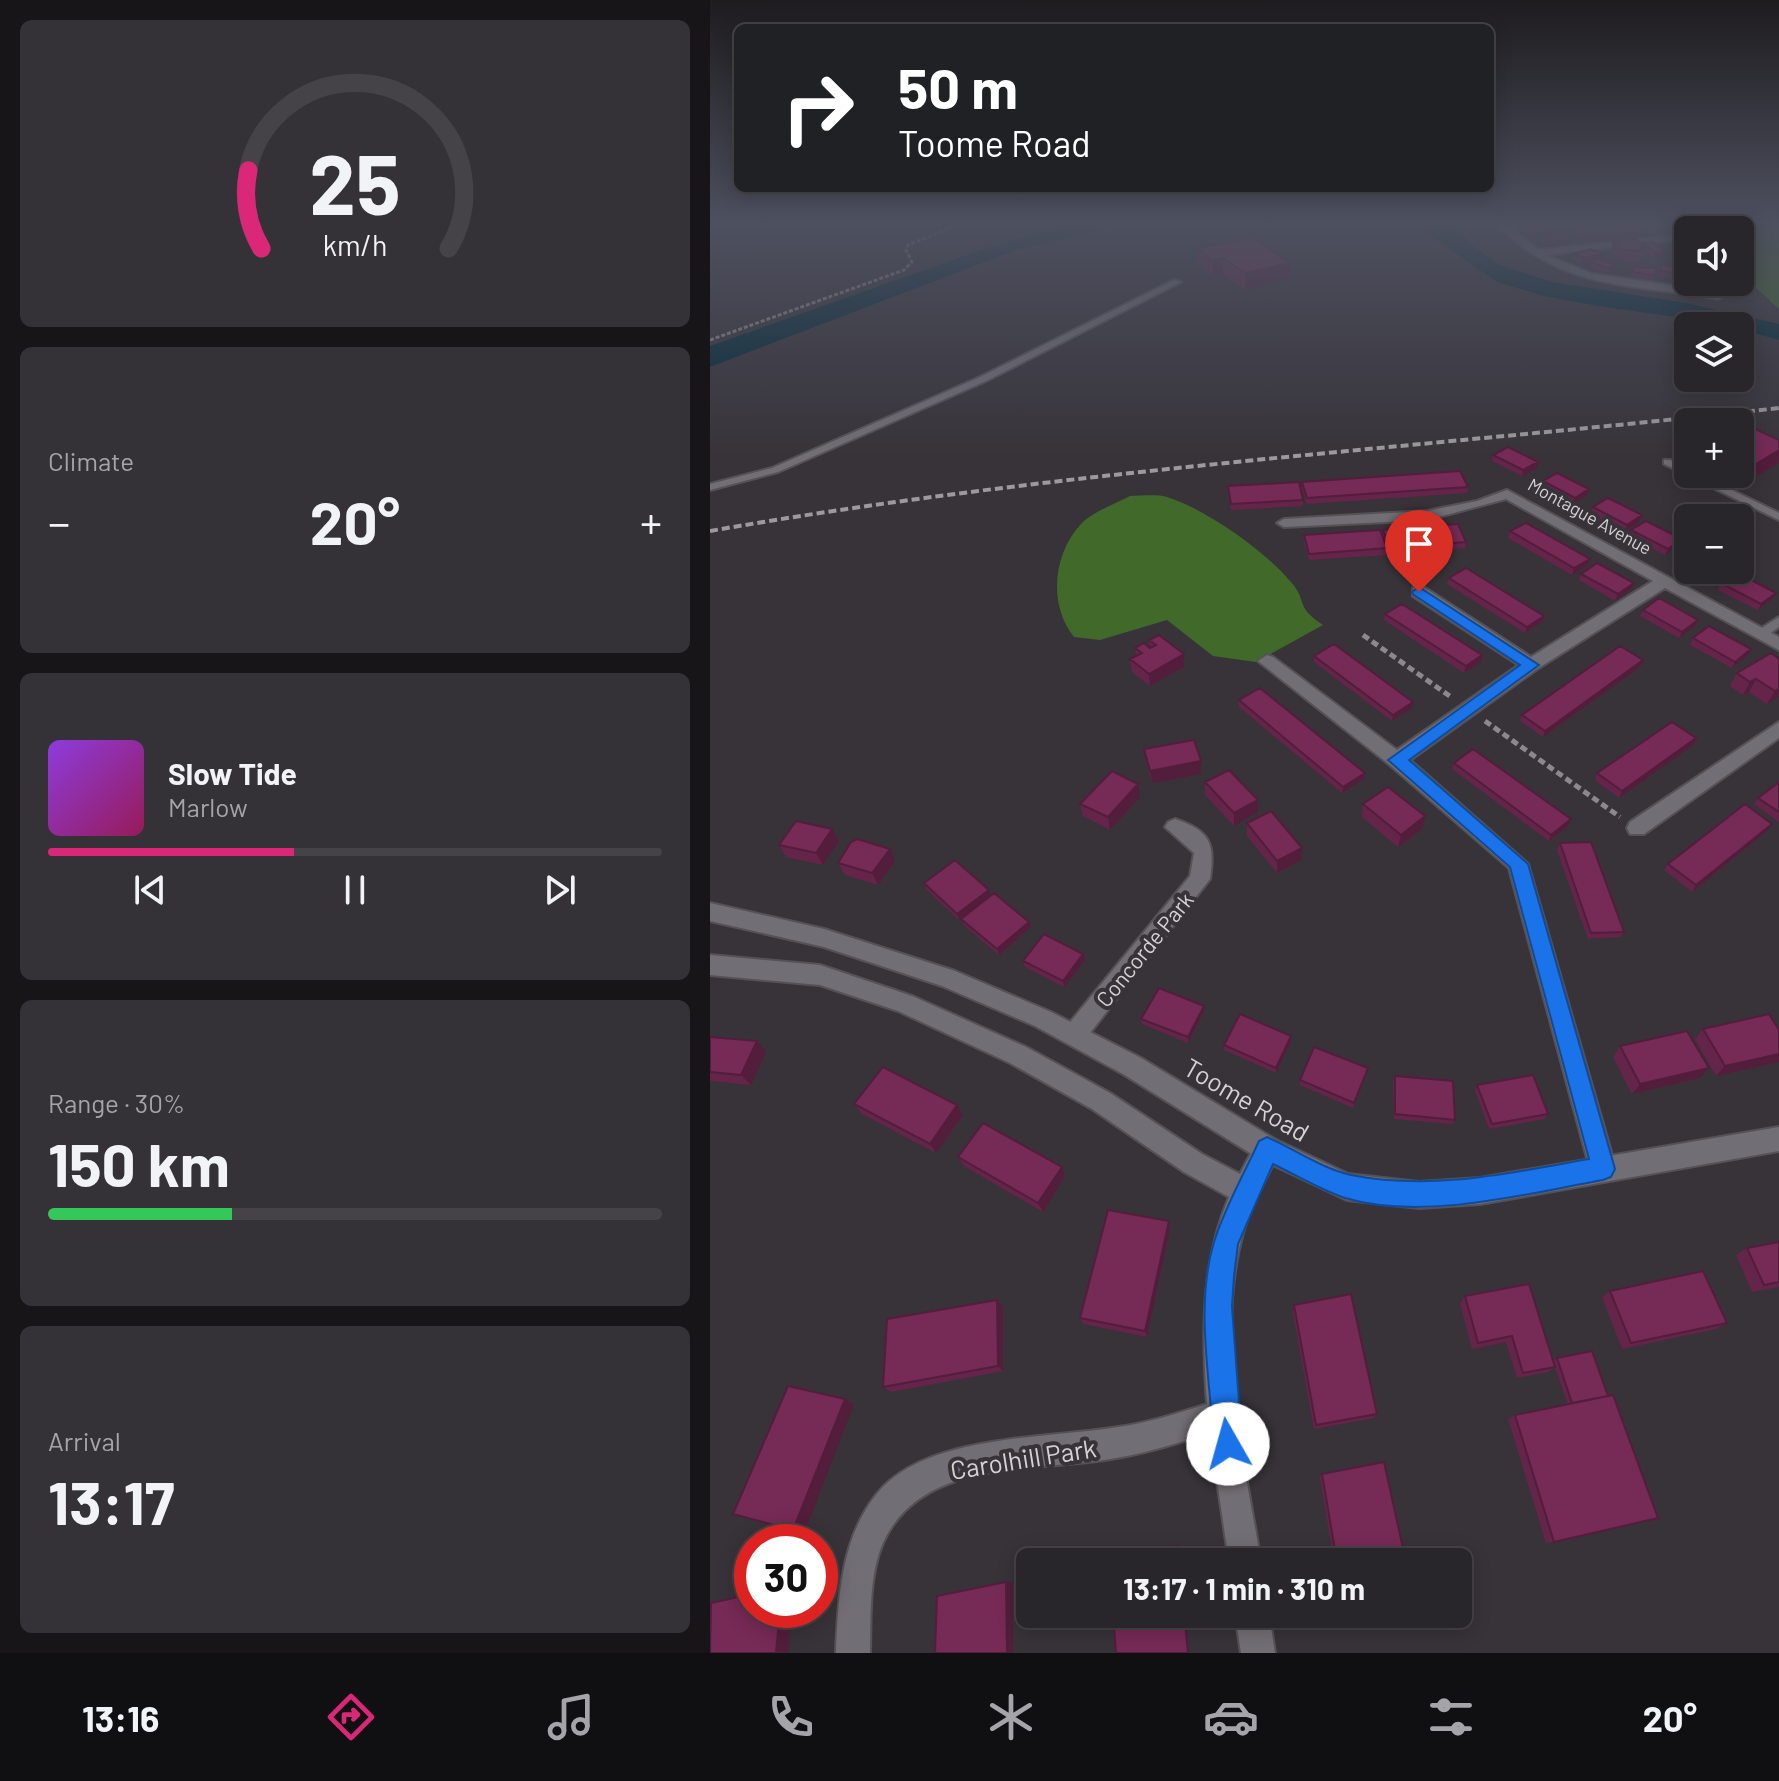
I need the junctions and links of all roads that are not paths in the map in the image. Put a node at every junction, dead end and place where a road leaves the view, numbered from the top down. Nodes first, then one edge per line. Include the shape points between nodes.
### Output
1 (1137, 302) edge
2 (1667, 462) dead end
3 (1674, 466) edge
4 (710, 487) edge
5 (1720, 488) edge
6 (1779, 517) edge
7 (1284, 523) dead end
8 (1665, 581) junction
9 (1419, 592) dead end
10 (1779, 621) edge
11 (1761, 634) junction
12 (1779, 644) edge
13 (1267, 661) dead end
14 (1531, 665) junction
15 (1779, 729) edge
16 (1397, 760) junction
17 (1175, 827) dead end
18 (1637, 828) road end
19 (711, 915) edge
20 (710, 965) edge
21 (1075, 1034) junction
22 (1779, 1139) edge
23 (1267, 1149) junction
24 (1603, 1169) junction
25 (1246, 1192) junction
26 (1223, 1414) junction
27 (1243, 1548) edge
28 (1254, 1628) edge
29 (853, 1653) edge
30 (1258, 1653) edge

1 - 4 lane via 983,379 775,470
2 - 3 lane
5 - 6 lane
7 - 8 street, Montague Avenue via 1438,513 1507,494
8 - 11 street, Montague Avenue
8 - 14 street
9 - 14 street
10 - 11 lane
11 - 12 street, Montague Avenue
13 - 16 street
14 - 16 street
15 - 18 street
16 - 24 street via 1518,864
17 - 21 street, Concorde Park via 1204,851 1200,879
19 - 21 street, Toome Road via 824,938 947,978
20 - 25 street via 820,975 904,1003 1018,1055
21 - 23 street, Toome Road
22 - 24 street, Toome Road
23 - 24 street, Toome Road via 1347,1187 1419,1195 1480,1191
23 - 25 street
25 - 26 street via 1226,1243 1221,1276
26 - 27 street
26 - 29 street, Carolhill Park via 1124,1442 950,1468 904,1488 868,1540 855,1582
28 - 30 street

